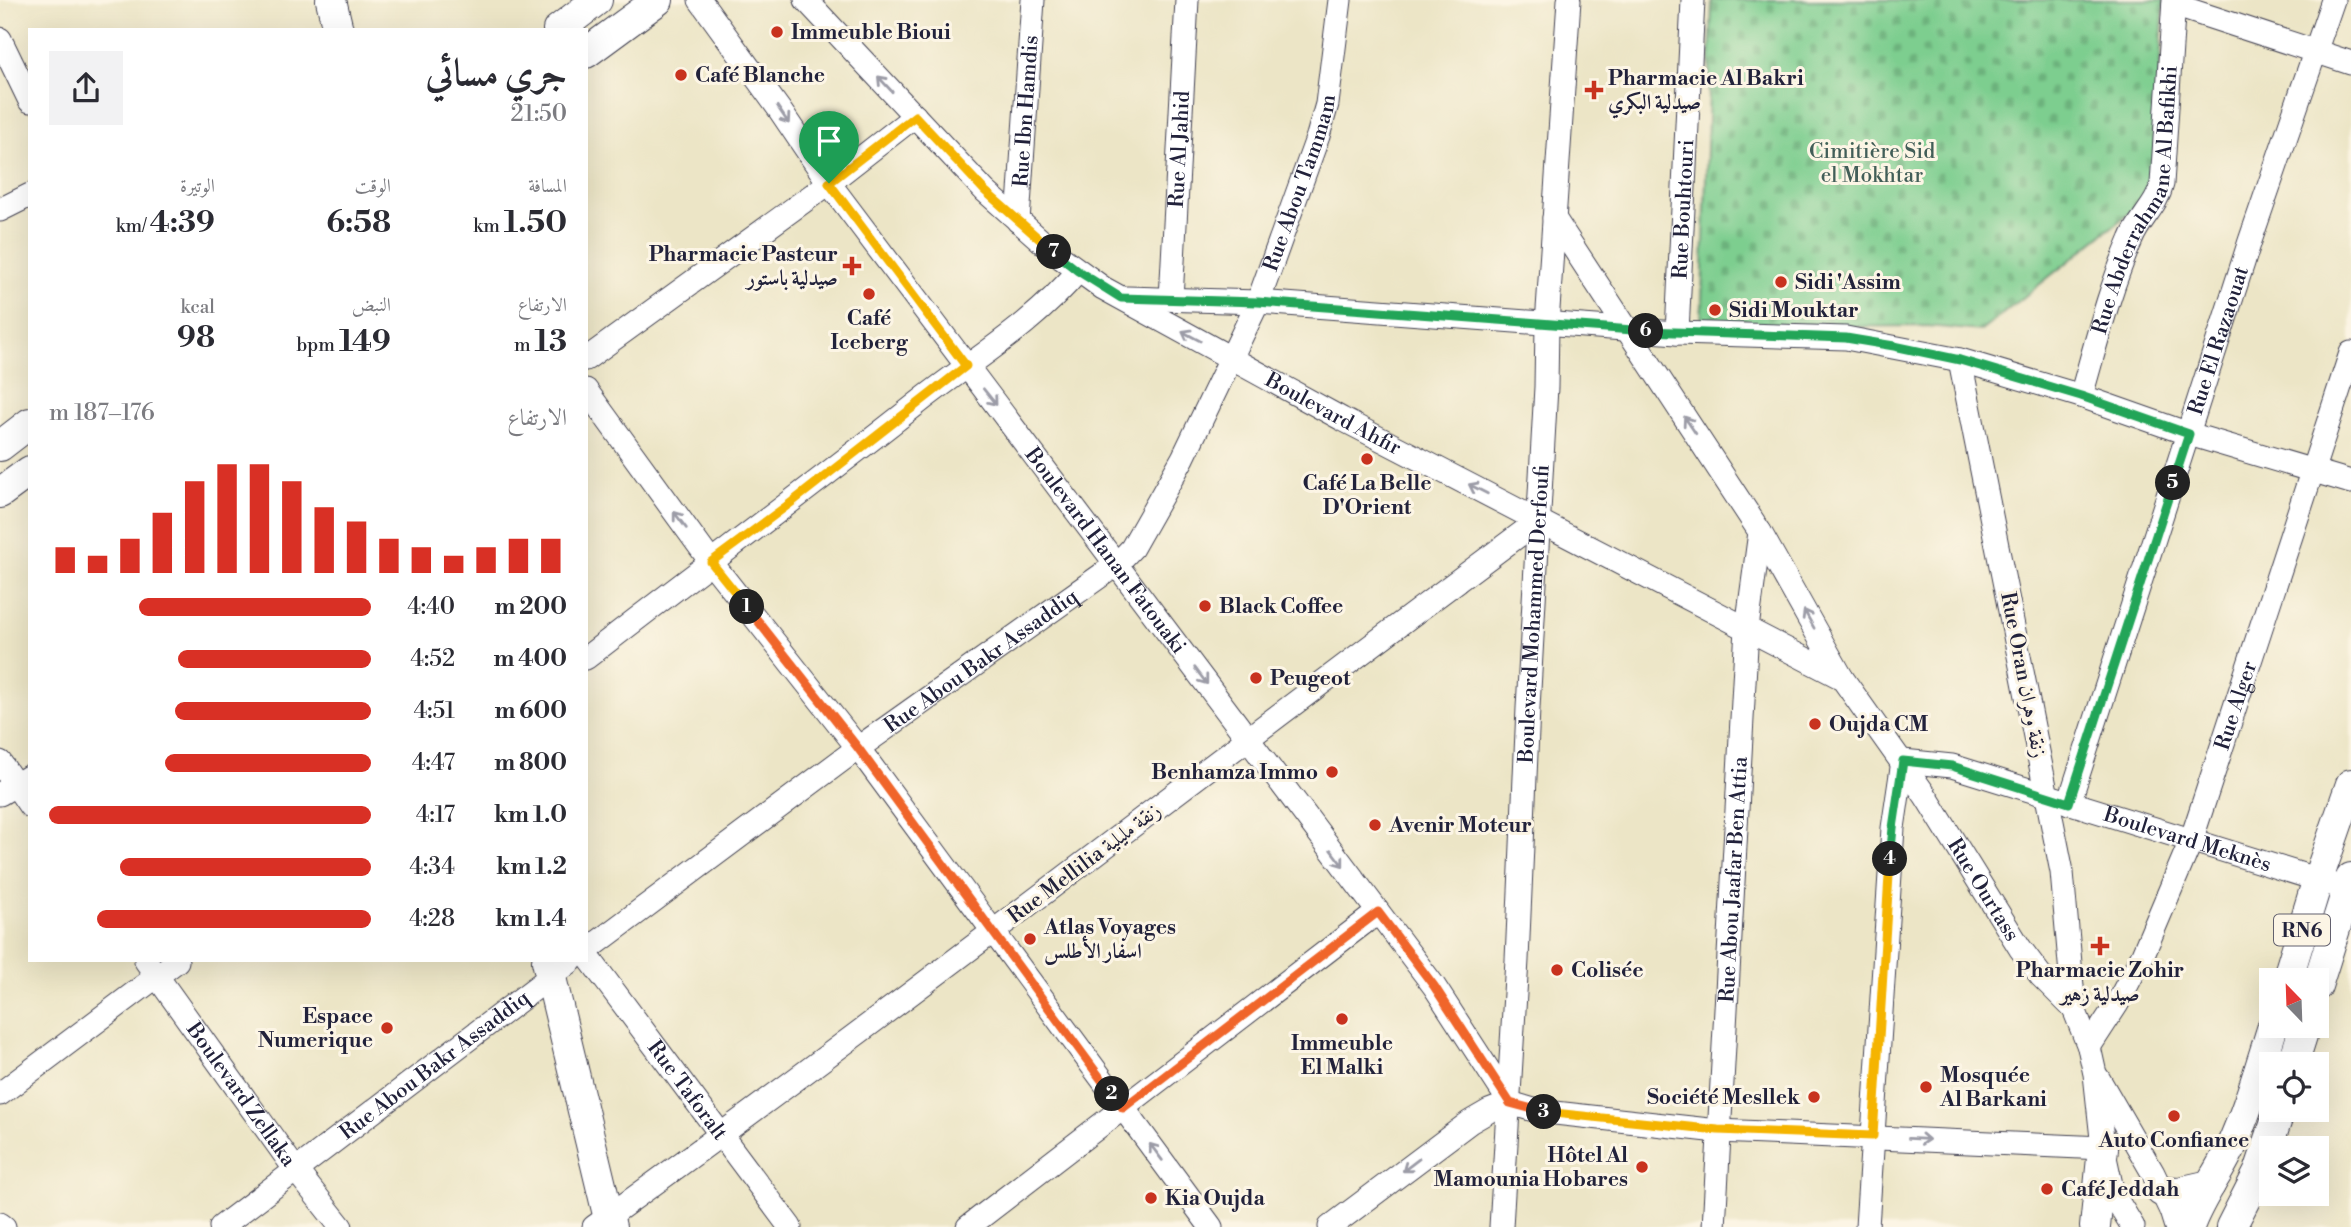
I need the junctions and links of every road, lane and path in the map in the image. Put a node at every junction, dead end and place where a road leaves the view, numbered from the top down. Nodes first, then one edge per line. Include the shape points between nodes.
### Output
1 (331, 0) edge
2 (597, 0) edge
3 (658, 0) edge
4 (700, 0) edge
5 (806, 0) edge
6 (1033, 0) edge
7 (1187, 0) edge
8 (1340, 0) edge
9 (1569, 0) edge
10 (1693, 0) edge
11 (2333, 0) edge
12 (2174, 2) edge
13 (338, 28) edge
14 (561, 28) edge
15 (0, 39) edge
16 (2317, 50) junction
17 (588, 52) edge
18 (2351, 63) edge
19 (28, 97) edge
20 (915, 116) junction
21 (829, 183) junction
22 (28, 196) edge
23 (0, 210) edge
24 (1554, 218) junction
25 (1018, 221) junction
26 (1078, 271) junction
27 (1121, 298) junction
28 (1171, 299) junction
29 (1258, 302) junction
30 (1547, 324) junction
31 (1626, 330) junction
32 (1677, 333) junction
33 (2351, 353) edge
34 (588, 358) edge
35 (1232, 358) junction
36 (1960, 360) junction
37 (966, 366) junction
38 (588, 393) edge
39 (2081, 396) junction
40 (28, 425) edge
41 (2189, 434) junction
42 (0, 446) edge
43 (2314, 469) junction
44 (28, 472) edge
45 (2351, 482) edge
46 (0, 493) edge
47 (1538, 521) junction
48 (1760, 532) junction
49 (711, 562) junction
50 (1117, 564) junction
51 (1747, 628) junction
52 (588, 656) edge
53 (1842, 678) junction
54 (1249, 740) junction
55 (858, 748) junction
56 (1903, 761) junction
57 (0, 762) edge
58 (2351, 784) edge
59 (15, 785) edge
60 (2059, 799) junction
61 (28, 803) edge
62 (2191, 841) junction
63 (2318, 879) junction
64 (2350, 886) edge
65 (1378, 912) junction
66 (993, 932) junction
67 (588, 950) edge
68 (588, 955) edge
69 (173, 962) edge
70 (556, 965) edge
71 (151, 968) edge
72 (2291, 968) edge
73 (2323, 968) edge
74 (2074, 1009) junction
75 (2269, 1038) edge
76 (2089, 1047) junction
77 (2095, 1074) junction
78 (0, 1094) edge
79 (1510, 1103) junction
80 (1123, 1108) junction
81 (2276, 1122) edge
82 (1718, 1130) junction
83 (720, 1134) junction
84 (1873, 1136) junction
85 (2103, 1148) junction
86 (296, 1169) junction
87 (2210, 1185) junction
88 (2161, 1191) junction
89 (604, 1223) edge
90 (221, 1227) edge
91 (341, 1227) edge
92 (790, 1227) edge
93 (968, 1227) edge
94 (1211, 1227) edge
95 (1330, 1227) edge
96 (1502, 1227) edge
97 (1714, 1227) edge
98 (1867, 1227) edge
99 (2095, 1227) edge
100 (2133, 1227) edge
101 (2176, 1227) edge
102 (2189, 1227) edge
103 (2231, 1227) edge

1 - 13 main road
2 - 14 main road
3 - 17 main road
4 -> 21 street, Boulevard Hanan Fatouaki
20 -> 5 street, Boulevard Ahfir
6 - 25 street, Rue Ibn Hamdis
7 - 28 street, Rue Al Jahid
8 - 29 street, Rue Abou Tammam via 1325,112
9 - 24 street, Boulevard Mohammed Derfoufi
10 - 32 street, Rue Bouhtouri
11 - 16 street, Rue El Razaouat
12 - 16 street
12 - 39 street, Rue Abderrahmane Al Bafikhi via 2160,195 2129,243
15 - 19 street
16 - 18 street
16 - 41 street, Rue El Razaouat
20 - 21 street
20 - 25 street, Boulevard Ahfir
21 - 34 street
21 - 37 street, Boulevard Hanan Fatouaki
22 - 23 street
24 - 30 street, Boulevard Mohammed Derfoufi
24 - 31 street
25 - 26 street, Boulevard Ahfir
26 - 27 street, Boulevard Ahfir
26 - 37 street via 1035,316
27 - 28 street
35 -> 27 street, Boulevard Ahfir
28 - 29 street
29 - 30 street
29 - 35 street, Rue Abou Tammam
30 - 31 street
30 - 47 street, Boulevard Mohammed Derfoufi
31 - 32 street
48 -> 31 street
32 - 36 street via 1846,338
33 - 43 street, Rue Alger
47 -> 35 street, Boulevard Ahfir
35 - 50 street, Rue Abou Bakr Assaddiq via 1183,458 1132,548
36 - 39 street
36 - 60 street, Rue Oran زنقة وهران
37 - 49 street
37 -> 50 street, Boulevard Hanan Fatouaki
49 -> 38 street
39 - 41 street
40 - 42 main road
41 - 43 street
41 - 60 street, Rue El Razaouat
43 - 45 street
43 - 62 street, Rue Alger
44 - 46 main road
47 - 51 street, Boulevard Ahfir
47 - 54 street, Rue Mellilia زنقة مليلية
47 - 79 street, Boulevard Mohammed Derfoufi
48 - 51 street, Rue Abou Jaafar Ben Attia
53 -> 48 street
49 - 52 street
49 - 55 street
50 -> 54 street, Boulevard Hanan Fatouaki
50 - 55 street, Rue Abou Bakr Assaddiq
51 - 53 street, Boulevard Ahfir
51 - 82 street, Rue Abou Jaafar Ben Attia
53 - 56 street, Boulevard Ahfir
54 -> 65 street, Boulevard Hanan Fatouaki
54 - 66 street, Rue Mellilia زنقة مليلية
55 - 66 street
55 - 67 street, Rue Abou Bakr Assaddiq
56 - 60 street, Boulevard Meknès via 1952,766
56 - 74 street, Rue Ourtass via 2020,947
56 - 84 street via 1893,828
57 - 59 street
58 - 63 main road, RN6
59 - 61 street
60 - 62 street, Boulevard Meknès
60 - 74 street, Rue Oran زنقة وهران
62 - 63 street, Boulevard Meknès
62 - 76 street, Rue Alger via 2143,954
63 - 64 street, Boulevard Meknès
63 - 72 main road, RN6
64 - 73 main road, RN6
65 - 79 street, Boulevard Hanan Fatouaki via 1434,986
65 - 80 street
66 - 80 street
66 - 83 street, Rue Mellilia زنقة مليلية
68 - 83 street, Rue Taforalt
69 - 71 street
70 - 86 street, Rue Abou Bakr Assaddiq
70 - 89 main road
71 - 78 street
71 - 86 street, Boulevard Zellaka
74 - 76 street, Rue Oran زنقة وهران
75 - 87 main road via 2240,1125
76 - 77 street, Rue Oran زنقة وهران
77 - 85 street
77 - 88 street
79 - 82 street via 1537,1111
79 -> 95 street via 1470,1122
79 - 96 street, Boulevard Mohammed Derfoufi
80 - 93 street
94 -> 80 street
81 - 103 main road via 2259,1172
82 - 84 street
82 - 97 street, Rue Abou Jaafar Ben Attia
83 - 89 street, Rue Mellilia زنقة مليلية
83 - 92 street, Rue Taforalt
84 -> 85 street
84 - 98 street
85 - 99 main road
85 - 100 street via 2113,1194
86 - 90 street, Rue Abou Bakr Assaddiq
86 - 91 street, Boulevard Zellaka
87 - 88 main road
87 - 102 main road
88 - 101 street

